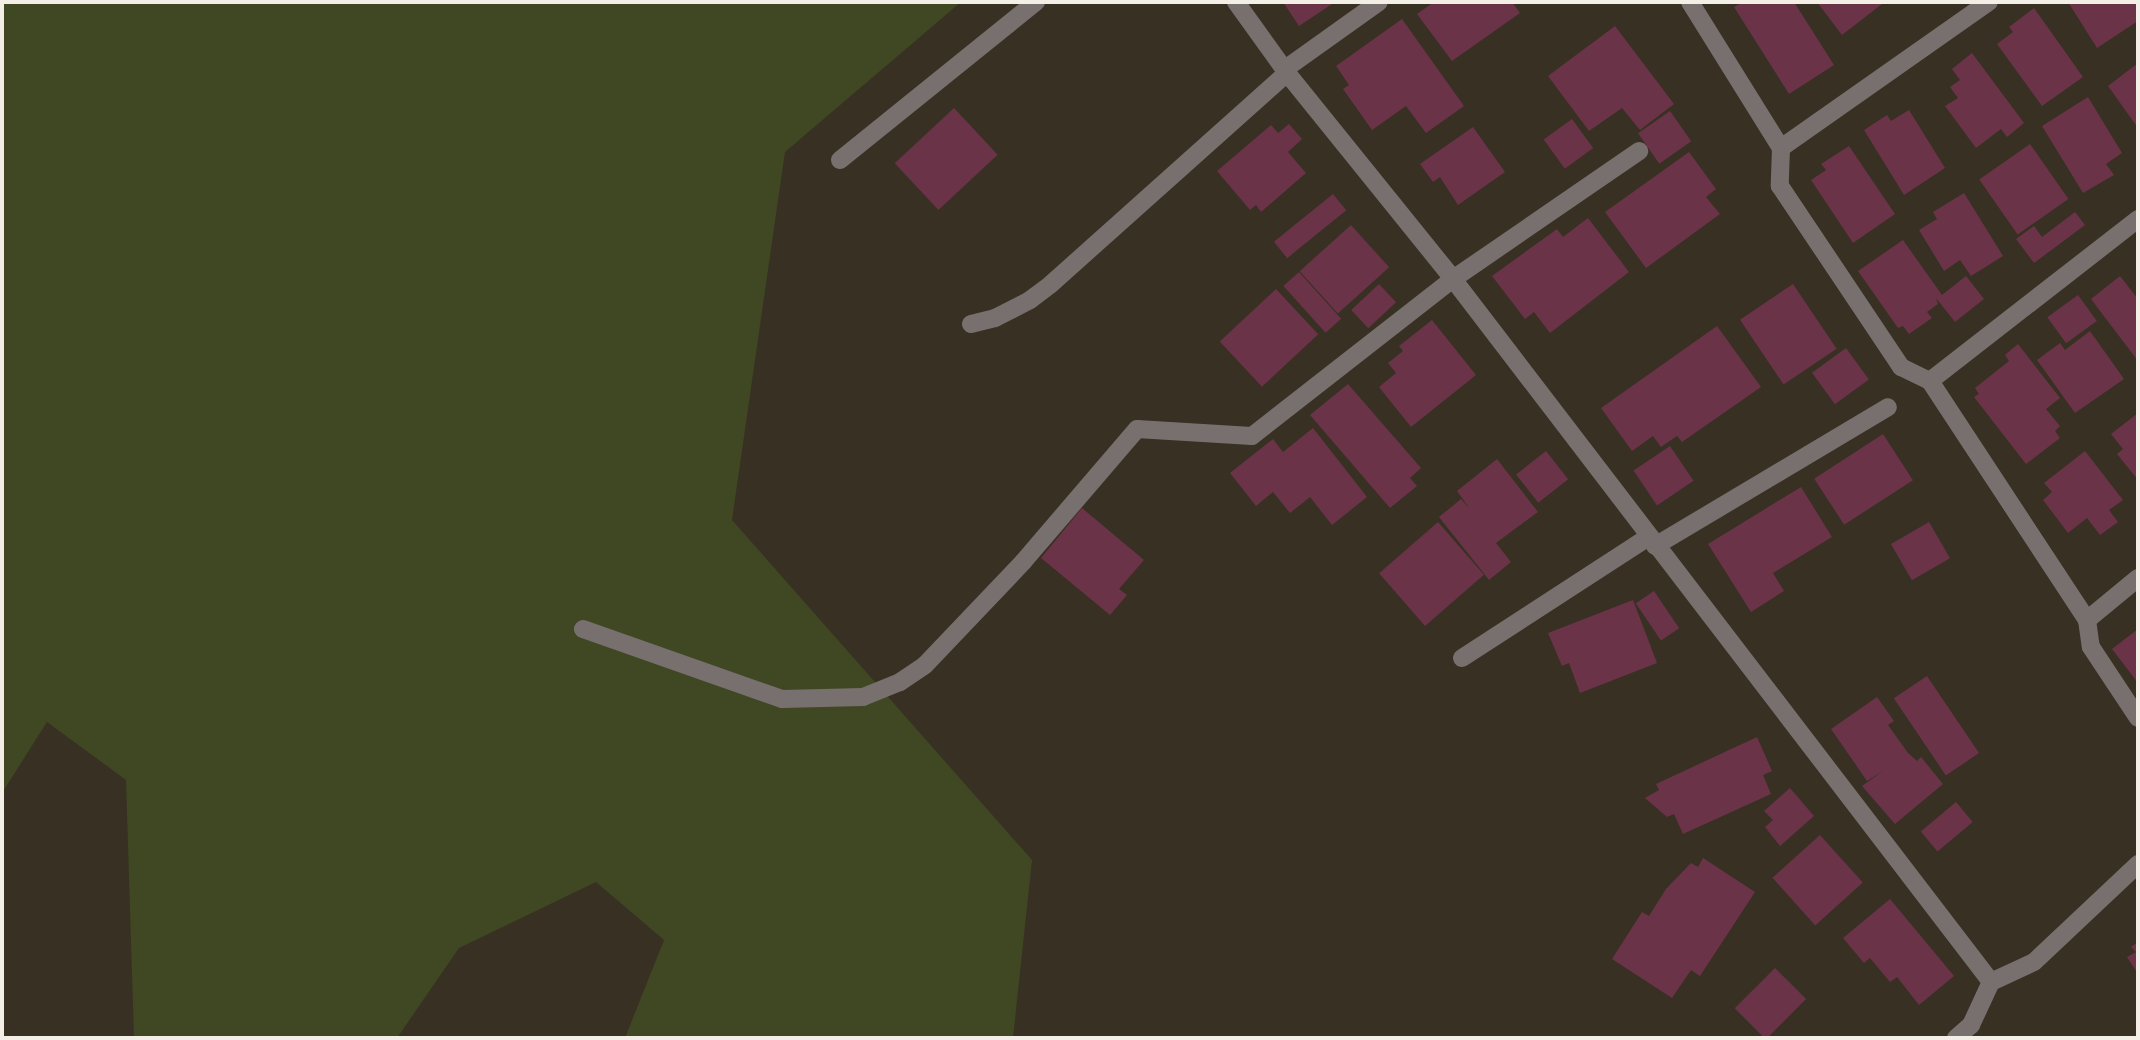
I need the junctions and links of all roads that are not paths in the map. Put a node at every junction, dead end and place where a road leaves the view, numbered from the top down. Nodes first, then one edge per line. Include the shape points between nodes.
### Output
1 (1036, 2) edge
2 (1236, 2) edge
3 (1379, 2) edge
4 (1690, 2) edge
5 (1989, 2) edge
6 (1286, 71) junction
7 (1781, 148) junction
8 (1639, 151) dead end
9 (840, 160) dead end
10 (2138, 219) edge
11 (1452, 279) junction
12 (971, 324) dead end
13 (1930, 381) junction
14 (1888, 407) dead end
15 (1651, 542) junction
16 (2138, 578) edge
17 (2087, 620) junction
18 (583, 629) dead end
19 (1462, 658) dead end
20 (2138, 718) edge
21 (2138, 864) edge
22 (1991, 982) junction
23 (1956, 1038) edge

1 - 9 street
2 - 6 street
3 - 6 street
4 - 7 street
5 - 7 street
6 - 11 street
6 - 12 street via 1051,284 995,318
7 - 13 street via 1780,186 1901,368
8 - 11 street
10 - 13 street
11 - 15 street
11 - 18 street via 1252,436 1137,429 1023,562 925,665 900,682 863,697 782,699
13 - 17 street
14 - 15 street
15 - 19 street
15 - 22 street
16 - 17 street
17 - 20 street via 2091,647
21 - 22 street via 2034,962
22 - 23 street via 1971,1025

